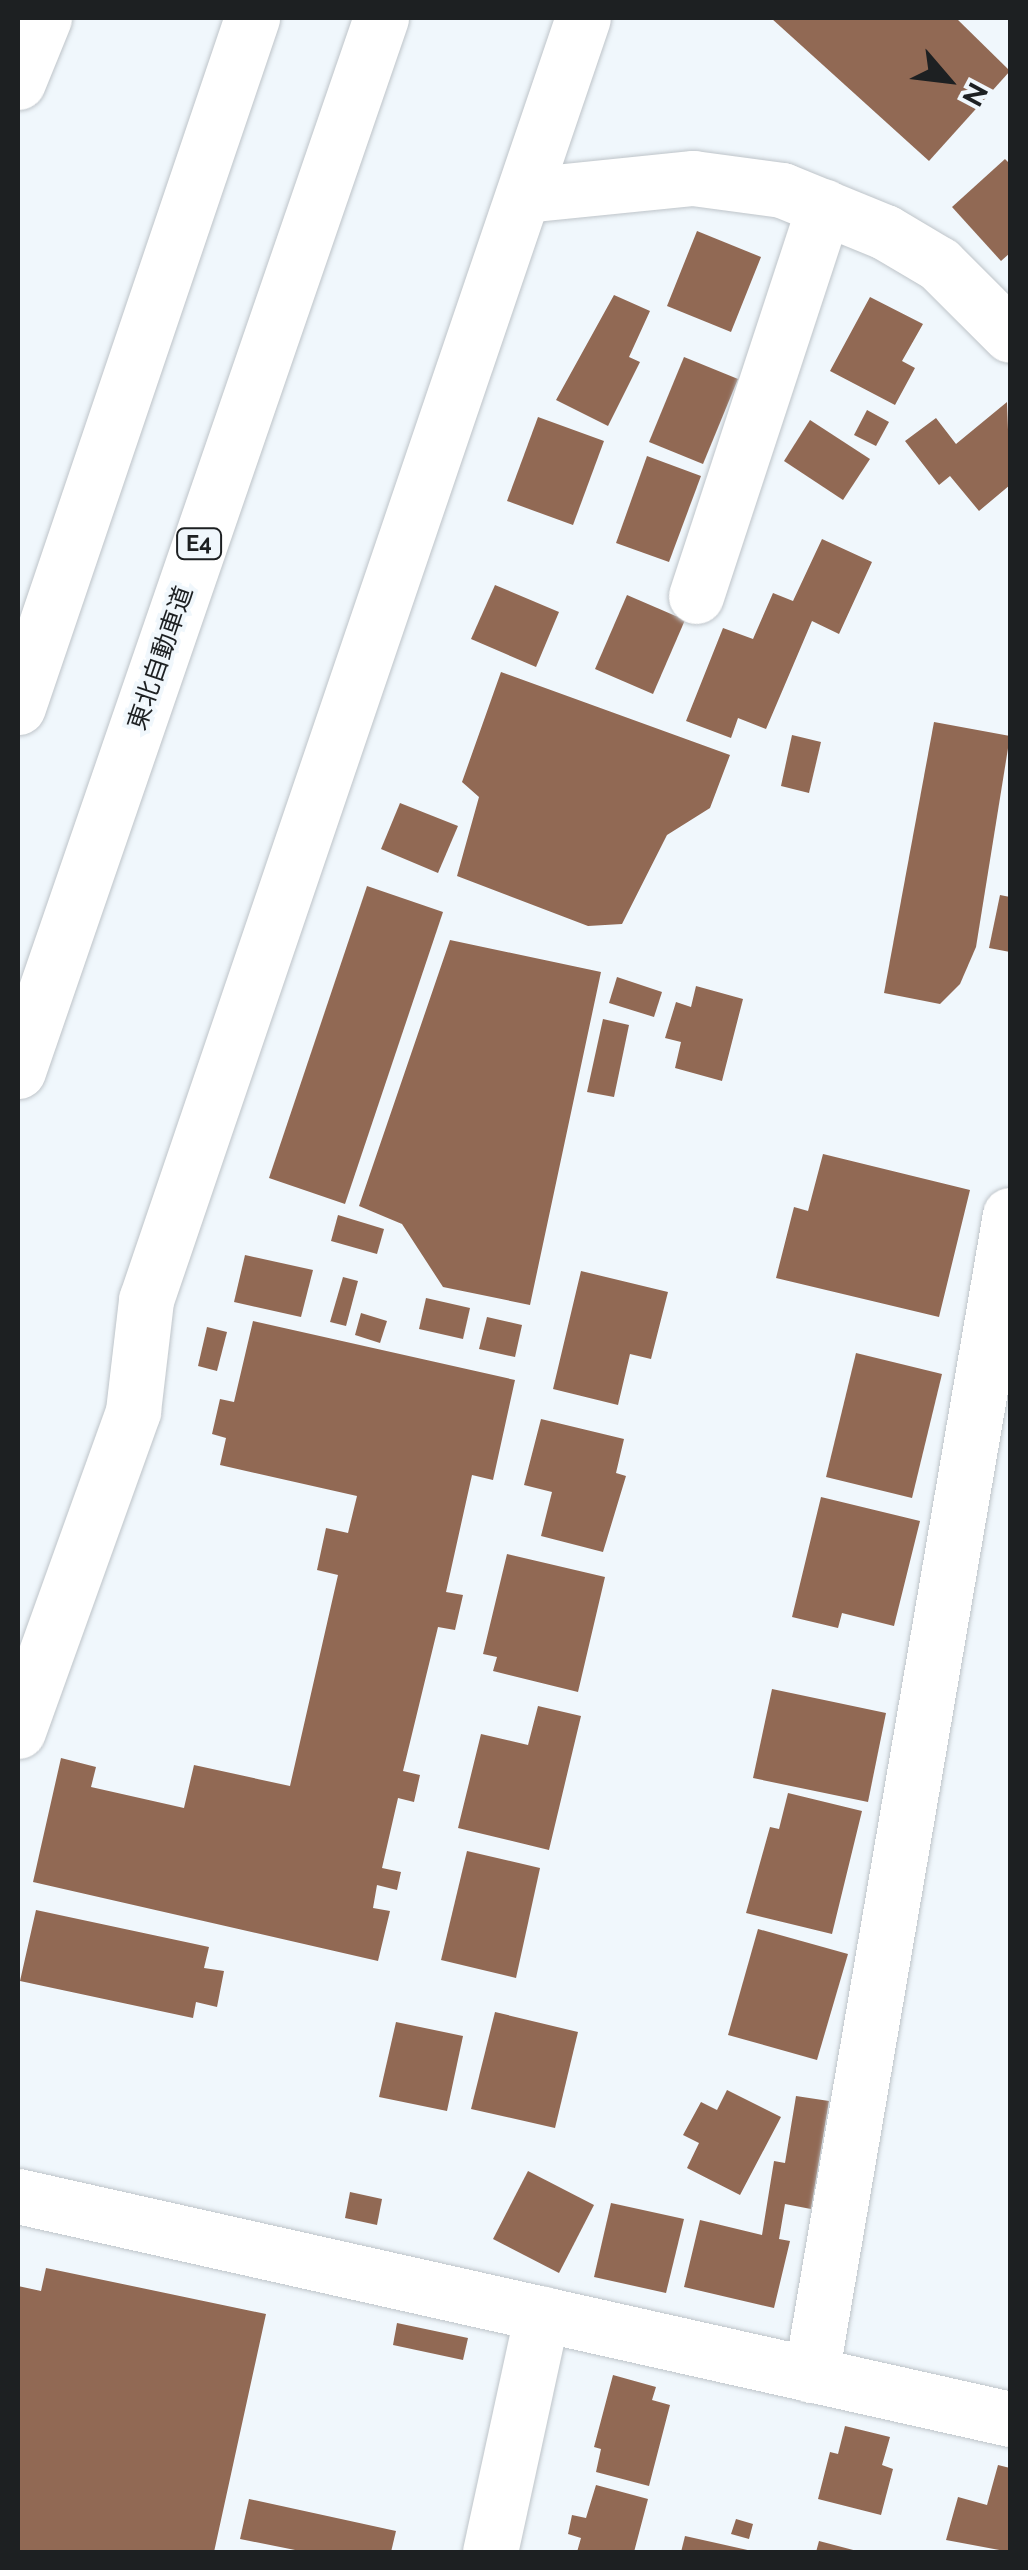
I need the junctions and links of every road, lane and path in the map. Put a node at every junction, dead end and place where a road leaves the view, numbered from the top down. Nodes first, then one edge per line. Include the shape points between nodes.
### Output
1 (44, 18) edge
2 (252, 18) edge
3 (380, 18) edge
4 (583, 18) edge
5 (18, 82) edge
6 (525, 195) junction
7 (824, 207) junction
8 (1010, 335) edge
9 (696, 596) dead end
10 (18, 707) edge
11 (18, 1071) edge
12 (1010, 1215) edge
13 (18, 1731) edge
14 (18, 2196) edge
15 (542, 2314) junction
16 (812, 2374) junction
17 (1010, 2419) edge
18 (490, 2552) edge

1 - 5 main road
2 - 10 main road
3 - 11 main road, 東北自動車道 / E4
4 - 6 main road
6 - 7 main road via 694,178 782,190
6 - 13 main road via 146,1300 134,1411
7 - 8 main road via 939,264
7 - 9 main road
12 - 16 main road
14 - 15 main road
15 - 16 main road
15 - 18 main road
16 - 17 main road

